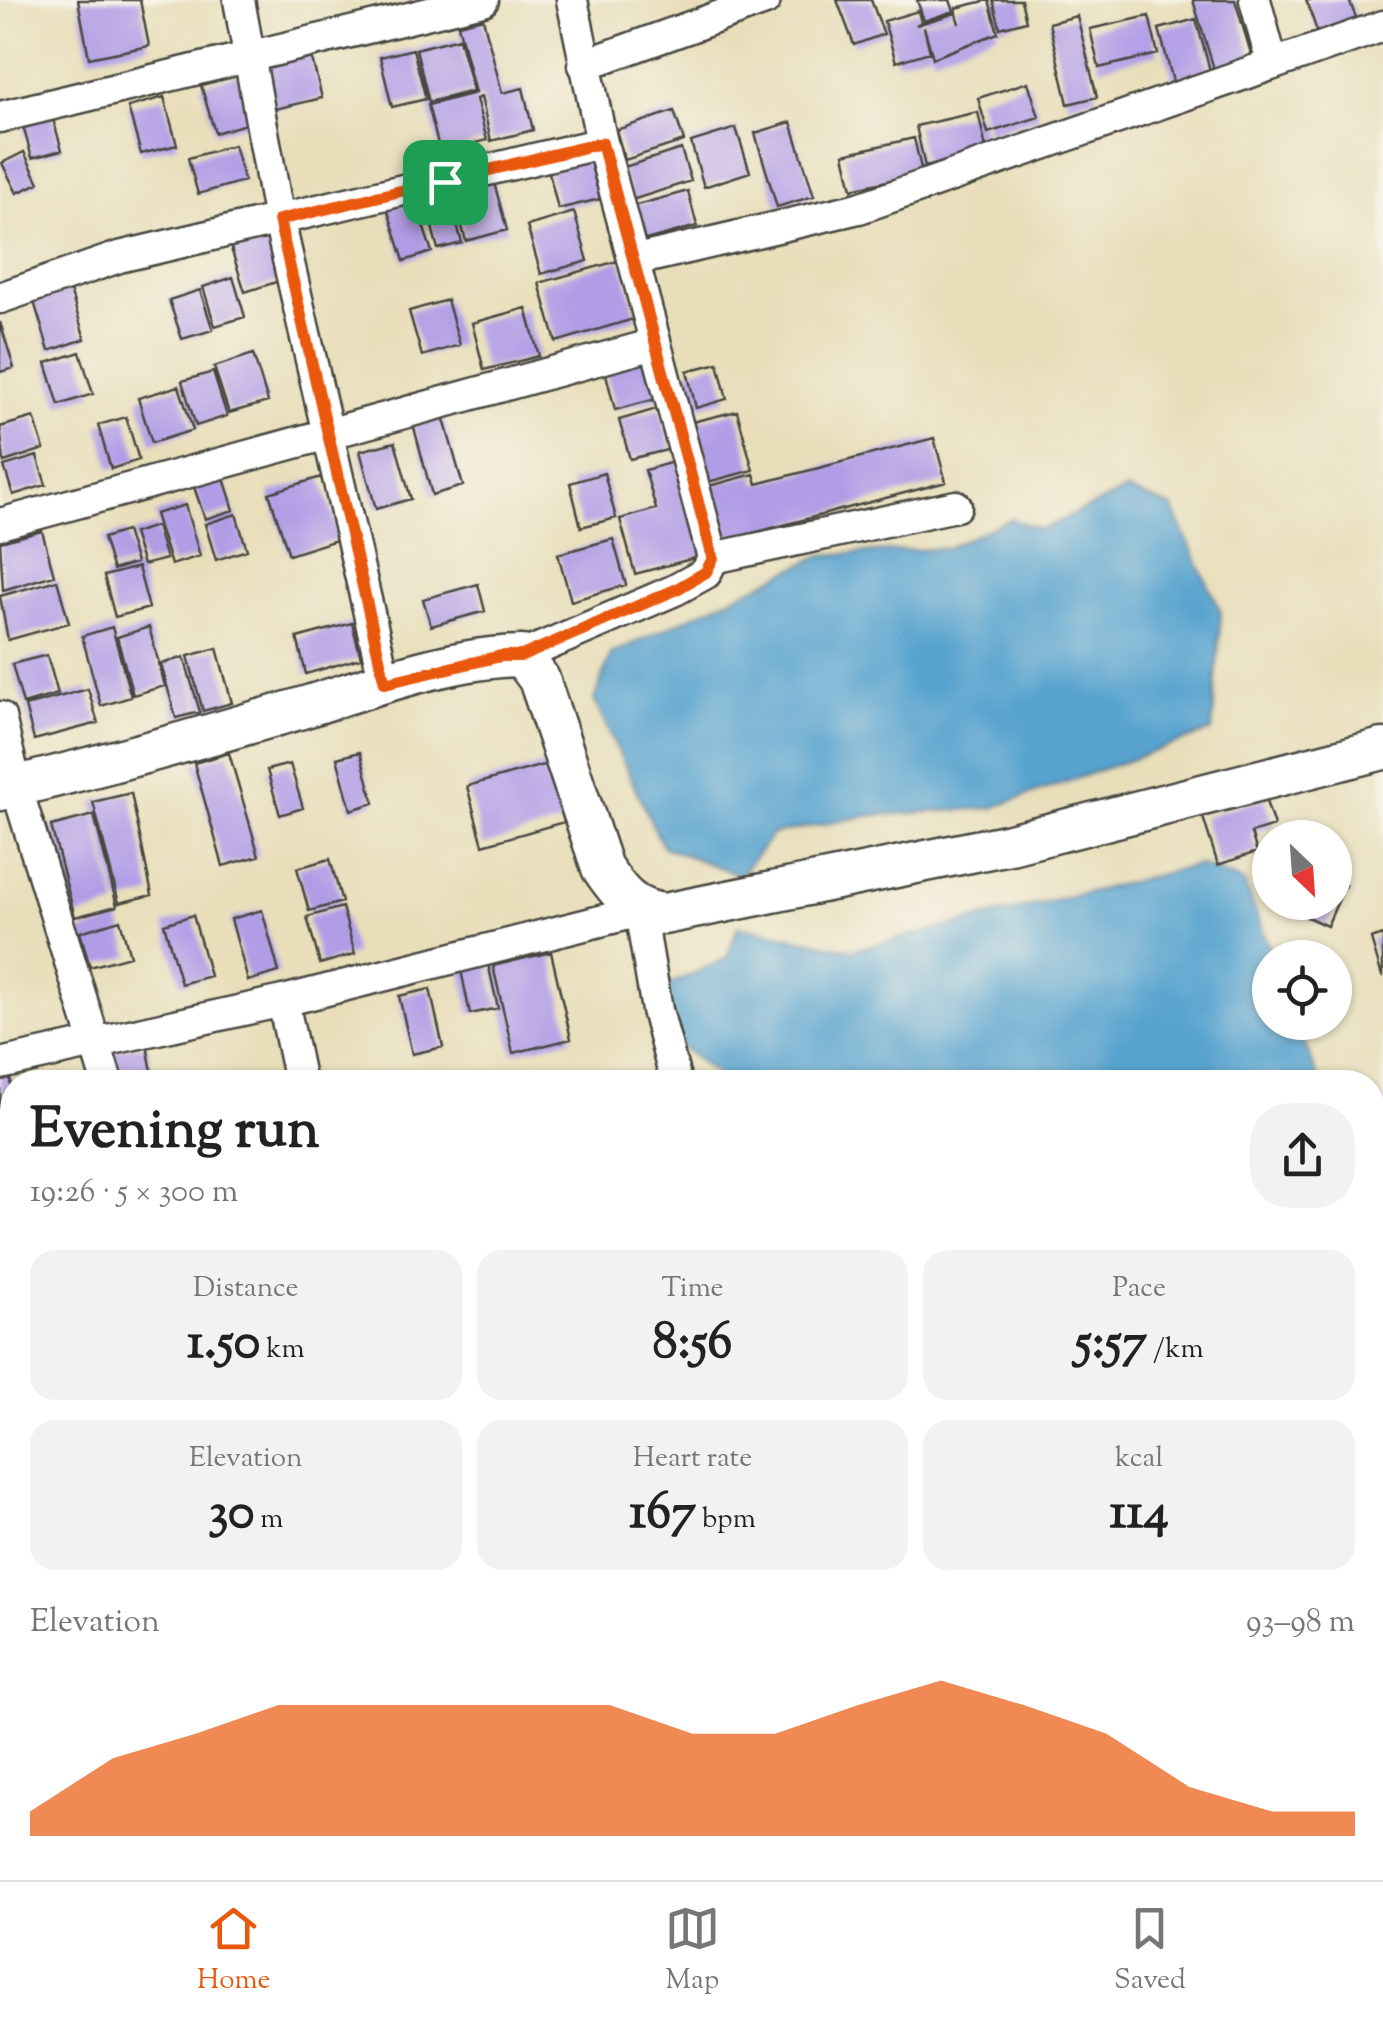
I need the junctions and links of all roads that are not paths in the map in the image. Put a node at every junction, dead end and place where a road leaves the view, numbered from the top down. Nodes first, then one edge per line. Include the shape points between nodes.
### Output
1 (239, 0) edge
2 (483, 0) edge
3 (572, 0) edge
4 (765, 0) edge
5 (1255, 0) edge
6 (1383, 26) edge
7 (249, 54) junction
8 (1272, 62) junction
9 (584, 65) junction
10 (0, 117) edge
11 (602, 143) junction
12 (279, 220) junction
13 (636, 260) junction
14 (0, 298) edge
15 (655, 344) junction
16 (326, 433) junction
17 (956, 506) dead end
18 (0, 524) edge
19 (713, 558) junction
20 (522, 656) junction
21 (385, 683) junction
22 (0, 717) edge
23 (1383, 750) edge
24 (8, 788) edge
25 (640, 911) junction
26 (283, 1002) junction
27 (96, 1043) junction
28 (0, 1064) edge
29 (104, 1070) edge
30 (297, 1070) edge
31 (673, 1070) edge

1 - 7 street
2 - 7 street
3 - 9 street
4 - 9 street
5 - 8 street
6 - 8 street
7 - 10 street
7 - 12 street
8 - 13 street via 859,208
9 - 11 street
11 - 12 street
11 - 13 street
12 - 14 street via 119,257
12 - 16 street
13 - 15 street
15 - 16 street
15 - 19 street
16 - 18 street
16 - 21 street
17 - 19 street
19 - 20 street via 706,572 675,590
20 - 21 street
20 - 25 street via 539,679 602,868
21 - 24 street
22 - 24 street
23 - 25 street via 990,848 698,910
24 - 27 street
25 - 26 street
25 - 31 street
26 - 27 street
26 - 30 street
27 - 28 street
27 - 29 street

